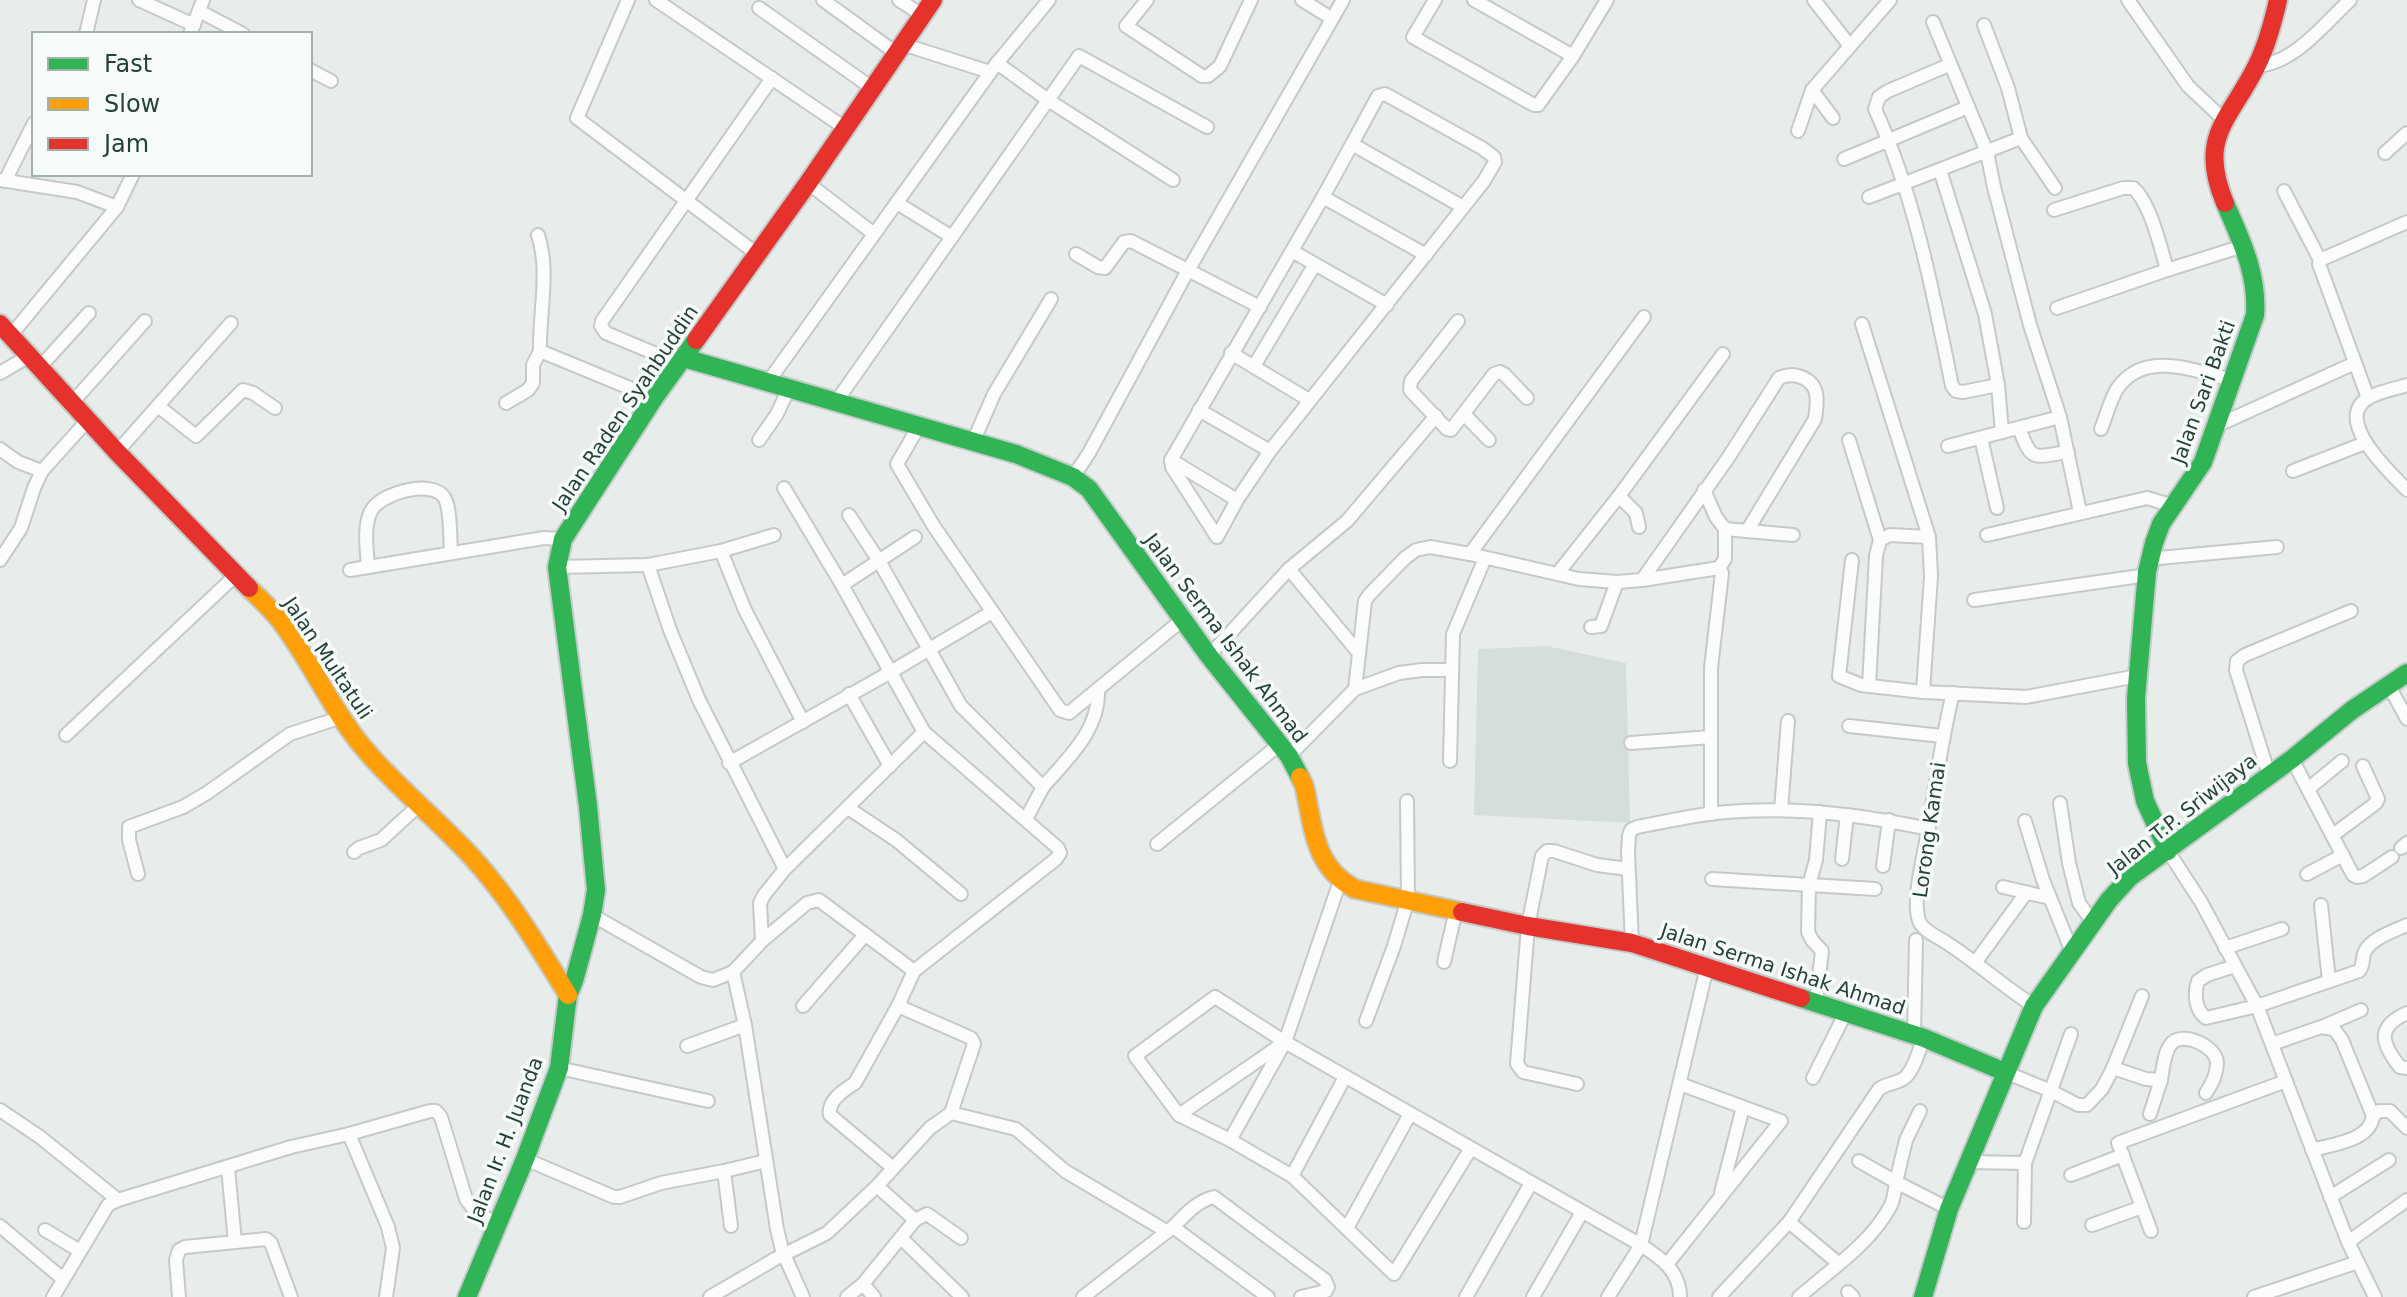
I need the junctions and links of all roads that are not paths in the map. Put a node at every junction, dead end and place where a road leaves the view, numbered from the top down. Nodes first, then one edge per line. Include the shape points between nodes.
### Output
1 (94, 0) edge
2 (139, 0) edge
3 (628, 0) edge
4 (656, 0) edge
5 (823, 0) edge
6 (899, 0) edge
7 (1049, 0) edge
8 (1147, 0) edge
9 (1251, 0) edge
10 (1302, 0) edge
11 (1343, 0) edge
12 (1435, 0) edge
13 (1474, 0) edge
14 (1814, 0) edge
15 (1890, 0) edge
16 (2128, 0) edge
17 (2278, 0) edge
18 (2350, 0) edge
19 (1603, 1) edge
20 (1876, 5) edge
21 (201, 6) edge
22 (759, 8) dead end
23 (928, 8) edge
24 (1331, 18) junction
25 (1933, 22) dead end
26 (1984, 25) dead end
27 (192, 30) edge
28 (86, 32) edge
29 (240, 32) edge
30 (1850, 46) junction
31 (899, 48) junction
32 (1573, 56) junction
33 (1949, 65) junction
34 (2257, 66) junction
35 (993, 68) junction
36 (312, 71) edge
37 (772, 78) junction
38 (331, 81) dead end
39 (872, 88) junction
40 (1812, 90) junction
41 (1048, 100) junction
42 (1968, 107) junction
43 (1833, 118) dead end
44 (2223, 119) junction
45 (32, 127) edge
46 (1207, 127) dead end
47 (845, 128) junction
48 (1798, 131) dead end
49 (2407, 133) edge
50 (2021, 138) junction
51 (1889, 140) junction
52 (1352, 144) junction
53 (1987, 152) junction
54 (2385, 153) dead end
55 (1844, 159) dead end
56 (1940, 170) junction
57 (132, 176) edge
58 (3, 180) edge
59 (1173, 180) dead end
60 (808, 183) junction
61 (1905, 185) junction
62 (2055, 188) dead end
63 (2284, 191) dead end
64 (1323, 197) junction
65 (1869, 197) dead end
66 (686, 199) junction
67 (897, 203) junction
68 (117, 207) junction
69 (1463, 207) junction
70 (2054, 210) dead end
71 (2407, 222) edge
72 (874, 234) junction
73 (538, 235) dead end
74 (952, 237) junction
75 (2243, 246) junction
76 (1292, 251) junction
77 (757, 254) junction
78 (1076, 254) dead end
79 (1426, 255) junction
80 (2320, 260) junction
81 (1315, 264) junction
82 (1189, 269) junction
83 (2167, 270) junction
84 (1051, 299) dead end
85 (1387, 305) junction
86 (1260, 307) junction
87 (2057, 308) dead end
88 (89, 313) dead end
89 (1644, 317) dead end
90 (145, 321) dead end
91 (1458, 321) dead end
92 (231, 323) dead end
93 (1862, 324) dead end
94 (5, 330) edge
95 (540, 351) junction
96 (1231, 353) junction
97 (1723, 354) dead end
98 (682, 361) junction
99 (34, 362) junction
100 (2355, 363) junction
101 (1254, 366) junction
102 (0, 373) edge
103 (2232, 380) junction
104 (768, 382) junction
105 (1998, 385) junction
106 (2407, 385) edge
107 (789, 388) junction
108 (654, 398) junction
109 (1527, 398) dead end
110 (2368, 398) junction
111 (1309, 400) junction
112 (836, 402) junction
113 (72, 403) junction
114 (506, 403) dead end
115 (158, 406) junction
116 (275, 408) dead end
117 (1199, 410) junction
118 (1464, 414) junction
119 (1436, 416) junction
120 (2060, 417) junction
121 (87, 421) junction
122 (919, 426) junction
123 (2216, 426) junction
124 (2019, 428) junction
125 (2101, 429) dead end
126 (2002, 432) junction
127 (1981, 438) junction
128 (759, 440) dead end
129 (1489, 440) dead end
130 (1849, 440) dead end
131 (973, 442) junction
132 (2365, 443) junction
133 (1948, 446) dead end
134 (0, 449) edge
135 (1270, 451) junction
136 (117, 452) junction
137 (2068, 452) junction
138 (1171, 460) junction
139 (42, 471) junction
140 (2293, 471) dead end
141 (1073, 477) junction
142 (784, 488) dead end
143 (1704, 490) junction
144 (2407, 490) edge
145 (1619, 496) junction
146 (1237, 500) junction
147 (2174, 506) junction
148 (1997, 508) dead end
149 (2080, 512) junction
150 (849, 515) dead end
151 (1639, 527) dead end
152 (1725, 529) junction
153 (1747, 531) junction
154 (774, 535) dead end
155 (1793, 535) dead end
156 (1987, 535) dead end
157 (915, 537) dead end
158 (1929, 537) junction
159 (563, 539) junction
160 (1880, 540) junction
161 (2277, 547) dead end
162 (721, 551) junction
163 (451, 553) junction
164 (1470, 554) junction
165 (1485, 558) junction
166 (0, 560) edge
167 (1852, 560) dead end
168 (879, 561) junction
169 (648, 565) junction
170 (368, 567) junction
171 (557, 567) junction
172 (2148, 567) junction
173 (1719, 568) junction
174 (1289, 569) junction
175 (350, 570) dead end
176 (1558, 573) junction
177 (237, 574) junction
178 (1642, 580) junction
179 (1617, 582) junction
180 (842, 585) junction
181 (1974, 600) dead end
182 (2351, 611) dead end
183 (987, 615) dead end
184 (1182, 620) junction
185 (1591, 627) dead end
186 (929, 649) junction
187 (1358, 652) junction
188 (1209, 656) junction
189 (1452, 670) junction
190 (889, 673) junction
191 (2407, 673) edge
192 (2137, 676) junction
193 (1869, 686) junction
194 (2389, 686) junction
195 (1355, 689) junction
196 (1098, 690) junction
197 (1923, 692) junction
198 (1953, 693) junction
199 (849, 694) junction
200 (339, 718) junction
201 (2407, 719) edge
202 (1788, 721) dead end
203 (803, 722) junction
204 (1849, 726) dead end
205 (924, 732) junction
206 (66, 735) dead end
207 (1942, 736) junction
208 (1711, 737) junction
209 (1631, 743) dead end
210 (1284, 750) junction
211 (2292, 759) junction
212 (1450, 761) dead end
213 (2342, 761) dead end
214 (729, 763) junction
215 (890, 766) junction
216 (2363, 766) dead end
217 (2269, 775) junction
218 (1043, 787) junction
219 (2308, 789) junction
220 (1407, 801) dead end
221 (2060, 803) dead end
222 (418, 806) junction
223 (848, 808) junction
224 (1781, 810) junction
225 (1820, 812) junction
226 (1711, 814) junction
227 (1847, 815) junction
228 (1026, 819) junction
229 (1889, 820) junction
230 (2025, 821) dead end
231 (1929, 829) junction
232 (2333, 835) junction
233 (1157, 844) dead end
234 (2400, 849) edge
235 (2168, 851) junction
236 (354, 852) dead end
237 (2343, 855) junction
238 (1842, 859) dead end
239 (1883, 866) dead end
240 (785, 869) junction
241 (1628, 869) junction
242 (138, 874) dead end
243 (2307, 874) dead end
244 (1712, 879) dead end
245 (1340, 881) junction
246 (1809, 885) junction
247 (2003, 887) dead end
248 (1875, 889) dead end
249 (2026, 893) junction
250 (961, 894) dead end
251 (2050, 898) junction
252 (1408, 899) junction
253 (2321, 905) dead end
254 (1456, 910) junction
255 (592, 915) junction
256 (2094, 924) junction
257 (2407, 925) edge
258 (1528, 926) junction
259 (2282, 929) dead end
260 (864, 936) junction
261 (1916, 940) dead end
262 (762, 941) junction
263 (1632, 943) junction
264 (2225, 948) junction
265 (2072, 952) junction
266 (1444, 962) dead end
267 (1975, 963) junction
268 (2235, 966) junction
269 (1707, 967) junction
270 (914, 971) junction
271 (733, 972) junction
272 (2329, 981) junction
273 (568, 995) junction
274 (2142, 996) dead end
275 (1816, 1002) junction
276 (803, 1006) dead end
277 (898, 1006) junction
278 (2034, 1006) junction
279 (2257, 1006) junction
280 (2361, 1010) dead end
281 (1846, 1012) junction
282 (2407, 1013) edge
283 (1366, 1021) dead end
284 (745, 1025) junction
285 (2321, 1027) junction
286 (2071, 1034) dead end
287 (1919, 1036) junction
288 (1285, 1042) junction
289 (2272, 1044) junction
290 (687, 1046) dead end
291 (559, 1068) junction
292 (2113, 1068) junction
293 (2407, 1068) edge
294 (2005, 1072) junction
295 (1345, 1077) junction
296 (1813, 1078) dead end
297 (2161, 1080) junction
298 (2286, 1081) junction
299 (1577, 1084) dead end
300 (1680, 1084) junction
301 (2051, 1091) junction
302 (2206, 1093) dead end
303 (708, 1101) dead end
304 (1743, 1107) junction
305 (0, 1110) edge
306 (1920, 1111) dead end
307 (951, 1113) junction
308 (1410, 1114) junction
309 (2150, 1114) dead end
310 (1179, 1115) junction
311 (2373, 1116) junction
312 (2407, 1128) edge
313 (349, 1134) junction
314 (1230, 1140) junction
315 (1471, 1148) junction
316 (2312, 1150) junction
317 (2123, 1155) junction
318 (525, 1159) junction
319 (2389, 1160) dead end
320 (766, 1161) junction
321 (1859, 1161) dead end
322 (1968, 1162) junction
323 (2025, 1163) junction
324 (892, 1167) junction
325 (228, 1168) junction
326 (724, 1171) junction
327 (2071, 1175) dead end
328 (1292, 1176) junction
329 (1896, 1182) junction
330 (1531, 1183) junction
331 (877, 1186) junction
332 (2330, 1197) junction
333 (1720, 1198) junction
334 (118, 1200) junction
335 (2407, 1200) edge
336 (2142, 1207) junction
337 (1949, 1209) junction
338 (1582, 1212) junction
339 (915, 1220) junction
340 (1789, 1222) junction
341 (2024, 1222) dead end
342 (498, 1225) junction
343 (2092, 1225) dead end
344 (0, 1226) edge
345 (731, 1226) dead end
346 (1347, 1228) junction
347 (1170, 1229) junction
348 (45, 1230) dead end
349 (2151, 1231) dead end
350 (901, 1238) junction
351 (961, 1238) dead end
352 (235, 1242) junction
353 (2348, 1242) junction
354 (1641, 1245) junction
355 (80, 1251) junction
356 (784, 1254) junction
357 (2358, 1262) junction
358 (1668, 1263) junction
359 (1838, 1263) junction
360 (63, 1279) junction
361 (863, 1284) junction
362 (1264, 1294) edge
363 (53, 1297) edge
364 (179, 1297) edge
365 (291, 1297) edge
366 (386, 1297) edge
367 (467, 1297) edge
368 (711, 1297) edge
369 (803, 1297) edge
370 (847, 1297) edge
371 (874, 1297) edge
372 (962, 1297) edge
373 (1083, 1297) edge
374 (1247, 1297) edge
375 (1301, 1297) edge
376 (1466, 1297) edge
377 (1533, 1297) edge
378 (1608, 1297) edge
379 (1680, 1297) edge
380 (1719, 1297) edge
381 (1799, 1297) edge
382 (1923, 1297) edge
383 (2254, 1297) edge
384 (2375, 1297) edge

1 - 28 street
2 - 27 street
3 - 66 street via 577,118
4 - 37 street
5 - 31 street
6 - 23 street
7 - 35 street
8 - 9 street via 1126,26 1202,76 1220,66
10 - 24 street
11 - 24 street
12 - 32 street via 1413,37 1534,105 1541,103
13 - 32 street
14 - 30 street
15 - 20 street
16 - 44 street via 2188,86
17 - 34 main road, Jalan Sari Bakti
18 - 34 street via 2292,54
19 - 32 street
20 - 30 street
21 - 27 street
21 - 29 street
22 - 39 street
23 - 31 main road, Jalan Raden Syahbuddin
24 - 82 street
25 - 33 street
26 - 50 street
30 - 40 street
31 - 35 street
31 - 39 main road, Jalan Raden Syahbuddin
33 - 42 street
33 - 51 street via 1879,97 1875,109
34 - 44 main road, Jalan Sari Bakti
35 - 41 street
35 - 67 street
36 - 38 street
37 - 47 street
37 - 66 street
39 - 47 main road, Jalan Raden Syahbuddin
40 - 43 street
40 - 48 street
41 - 46 street via 1079,56
41 - 59 street
41 - 74 street
42 - 51 street
42 - 53 street
44 - 75 main road, Jalan Sari Bakti via 2216,140 2215,178
45 - 58 street
47 - 60 main road, Jalan Raden Syahbuddin
49 - 54 street
50 - 53 street
50 - 62 street
51 - 55 street
51 - 61 street
52 - 64 street
52 - 69 street
52 - 69 street via 1381,94 1482,148 1495,162
53 - 56 street
53 - 120 street via 2030,325
56 - 61 street
56 - 105 street via 1985,314
57 - 68 street
58 - 68 street via 77,192
60 - 72 street
60 - 77 main road, Jalan Raden Syahbuddin
61 - 65 street
61 - 105 street via 1952,386 1963,392
63 - 80 street
64 - 76 street
64 - 79 street
66 - 77 street
66 - 98 street via 601,326 606,333
67 - 72 street
67 - 74 street
68 - 94 street
69 - 79 street
70 - 83 street via 2133,188 2151,220
71 - 80 street
72 - 104 street
73 - 95 street via 543,267
74 - 112 street
75 - 83 street
75 - 103 main road, Jalan Sari Bakti via 2257,299
76 - 81 street
76 - 86 street
77 - 98 main road, Jalan Raden Syahbuddin
78 - 82 street via 1105,268 1124,242 1131,241
79 - 85 street
80 - 100 street
81 - 85 street
81 - 101 street
82 - 86 street
82 - 141 street
83 - 87 street
84 - 131 street via 994,394
85 - 111 street
86 - 96 street
88 - 99 street
89 - 164 street
90 - 113 street
91 - 119 street via 1410,385
92 - 115 street
93 - 158 street
94 - 99 main road, Jalan Multatuli
95 - 108 street
95 - 114 street via 533,383
96 - 101 street
96 - 117 street
97 - 145 street
98 - 104 main road, Jalan Serma Ishak Ahmad
98 - 108 main road, Jalan Raden Syahbuddin
99 - 102 street
99 - 113 main road, Jalan Multatuli
100 - 110 street
100 - 123 street
101 - 111 street
103 - 123 main road, Jalan Sari Bakti
103 - 125 street via 2167,364 2142,369 2116,391
104 - 107 main road, Jalan Serma Ishak Ahmad
105 - 126 street
106 - 110 street
107 - 112 main road, Jalan Serma Ishak Ahmad
107 - 128 street
108 - 159 main road, Jalan Raden Syahbuddin
109 - 118 street via 1498,372
110 - 132 street via 2357,420
111 - 135 street
112 - 122 main road, Jalan Serma Ishak Ahmad
113 - 121 main road, Jalan Multatuli
115 - 116 street via 196,436 243,390
115 - 136 street
117 - 135 street
117 - 138 street
118 - 119 street via 1451,430
118 - 129 street
119 - 174 street via 1347,521
120 - 124 street
120 - 137 street
121 - 136 main road, Jalan Multatuli
121 - 139 street
122 - 131 main road, Jalan Serma Ishak Ahmad
122 - 196 street via 897,464 933,525 1060,710 1069,713
123 - 147 main road, Jalan Sari Bakti via 2194,480
124 - 126 street
124 - 137 street via 2035,456
126 - 127 street
127 - 133 street
127 - 148 street
130 - 160 street
131 - 141 main road, Jalan Serma Ishak Ahmad
132 - 140 street
132 - 144 street
134 - 139 street
135 - 146 street
136 - 177 main road, Jalan Multatuli
137 - 149 street
138 - 146 street
138 - 146 street via 1217,537
139 - 166 street via 21,528
141 - 184 main road, Jalan Serma Ishak Ahmad via 1089,489
142 - 180 street
143 - 152 street
143 - 153 street via 1779,378 1809,380 1818,400 1815,419
143 - 178 street
145 - 151 street via 1636,513
145 - 176 street
147 - 149 street via 2147,498
147 - 172 main road, Jalan Sari Bakti via 2158,530
149 - 156 street
150 - 168 street
152 - 153 street
152 - 173 street via 1725,559
153 - 155 street
154 - 162 street
157 - 168 street
158 - 160 street via 1890,535
158 - 197 street
159 - 163 street
159 - 171 main road, Jalan Raden Syahbuddin
160 - 193 street
161 - 172 street
162 - 169 street
162 - 203 street
163 - 170 street
163 - 170 street via 443,495 434,490 403,491 381,499 370,512
164 - 165 street
164 - 187 street via 1430,547 1405,558 1365,601
165 - 176 street
165 - 189 street via 1454,629
167 - 193 street via 1839,676
168 - 180 street
168 - 186 street
169 - 171 street
169 - 214 street via 670,630
170 - 175 street
171 - 255 main road, Jalan Raden Syahbuddin via 588,806 596,890
172 - 181 street
172 - 192 main road, Jalan Sari Bakti
173 - 178 street
173 - 208 street
174 - 187 street
174 - 188 street
176 - 179 street
177 - 200 main road, Jalan Multatuli via 287,630
177 - 206 street
178 - 179 street
179 - 185 street via 1601,626
180 - 190 street
182 - 217 street via 2237,661
183 - 186 street
184 - 188 main road, Jalan Serma Ishak Ahmad
184 - 196 street
186 - 190 street
186 - 218 street via 966,713
187 - 195 street
188 - 210 main road, Jalan Serma Ishak Ahmad
189 - 195 street via 1399,673
189 - 212 street
190 - 199 street
190 - 205 street
191 - 194 main road, Jalan T.P. Sriwijaya
192 - 198 street via 2026,697
192 - 235 main road, Jalan Sari Bakti via 2140,783
193 - 197 street
194 - 201 street
194 - 211 main road, Jalan T.P. Sriwijaya
195 - 210 street
196 - 218 street via 1085,738
197 - 198 street
198 - 207 street, Lorong Kamai
199 - 203 street
199 - 215 street
200 - 222 main road, Jalan Multatuli
200 - 242 street via 290,734 183,807 129,827
202 - 224 street
203 - 214 street
204 - 207 street
205 - 215 street
205 - 228 street
207 - 231 street, Lorong Kamai
208 - 209 street
208 - 226 street
210 - 233 street
210 - 245 main road, Jalan Serma Ishak Ahmad via 1304,785 1319,852
211 - 217 main road, Jalan T.P. Sriwijaya
211 - 219 street
213 - 219 street
214 - 240 street
215 - 223 street
216 - 232 street via 2378,799
217 - 235 main road, Jalan T.P. Sriwijaya
218 - 228 street
219 - 232 street
220 - 252 street
221 - 256 street via 2079,903
222 - 236 street via 385,837
222 - 273 main road, Jalan Multatuli via 499,889
223 - 240 street
223 - 250 street
224 - 225 street
224 - 226 street
225 - 227 street
225 - 246 street
226 - 241 street via 1631,830
227 - 229 street
227 - 238 street
228 - 270 street via 1058,848 1059,856
229 - 231 street
229 - 239 street
230 - 251 street
231 - 267 street, Lorong Kamai via 1920,871 1921,924
232 - 237 street
234 - 237 street via 2357,877
235 - 256 main road, Jalan T.P. Sriwijaya via 2130,877
235 - 264 street
237 - 243 street
240 - 262 street via 760,903
241 - 258 street via 1547,851
241 - 263 street
244 - 246 street
245 - 252 main road, Jalan Serma Ishak Ahmad
245 - 288 street
246 - 248 street
246 - 275 street via 1808,932 1822,951
247 - 249 street
249 - 251 street
249 - 267 street
251 - 265 street
252 - 254 main road, Jalan Serma Ishak Ahmad
252 - 283 street
253 - 272 street
254 - 258 main road, Jalan Serma Ishak Ahmad
254 - 266 street
255 - 271 street via 707,979
255 - 273 main road, Jalan Raden Syahbuddin
256 - 265 main road, Jalan T.P. Sriwijaya
257 - 272 street via 2373,943 2359,971
258 - 263 main road, Jalan Serma Ishak Ahmad
258 - 299 street via 1517,1064 1523,1072
259 - 264 street
260 - 262 street via 814,900
260 - 270 street
260 - 276 street
261 - 287 street
262 - 271 street
263 - 269 main road, Jalan Serma Ishak Ahmad
264 - 268 street
265 - 278 main road, Jalan T.P. Sriwijaya
267 - 278 street, Lorong Kamai
268 - 279 street
268 - 279 street via 2198,981 2202,1015 2211,1019
269 - 275 main road, Jalan Serma Ishak Ahmad
269 - 300 street
270 - 277 street
271 - 284 street
272 - 279 street
273 - 291 main road, Jalan Ir. H. Juanda
274 - 292 street
275 - 281 main road, Jalan Serma Ishak Ahmad
277 - 307 street via 971,1038 974,1044
277 - 324 street via 855,1083 828,1111
278 - 294 main road, Jalan T.P. Sriwijaya
279 - 289 street
280 - 285 street
281 - 287 main road, Jalan Serma Ishak Ahmad
281 - 296 street
282 - 293 street via 2389,1023 2384,1036 2400,1067
284 - 290 street
284 - 320 street
285 - 289 street
285 - 311 street via 2339,1033
286 - 301 street
287 - 294 main road, Jalan Serma Ishak Ahmad
287 - 340 street via 1904,1079 1879,1089
288 - 295 street
288 - 310 street
288 - 310 street via 1215,997 1135,1056
288 - 314 street
289 - 298 street
291 - 303 street
291 - 318 main road, Jalan Ir. H. Juanda
292 - 297 street
292 - 301 street via 2087,1105
294 - 301 street
294 - 322 main road, Jalan T.P. Sriwijaya
295 - 308 street
295 - 328 street
297 - 302 street via 2172,1043 2187,1040 2207,1046 2218,1061
297 - 309 street
298 - 316 street
298 - 317 street via 2118,1143
300 - 304 street
300 - 354 street
301 - 323 street
304 - 333 street
304 - 333 street via 1781,1121
305 - 334 street
306 - 329 street
307 - 324 street
307 - 347 street via 1016,1129 1065,1171
308 - 315 street
308 - 346 street
310 - 314 street
311 - 312 street via 2390,1111
311 - 316 street via 2368,1131
313 - 325 street
313 - 342 street via 436,1111 466,1199
313 - 366 street via 393,1248
314 - 328 street
315 - 330 street
315 - 346 street via 1394,1274
316 - 332 street
317 - 327 street
317 - 336 street
318 - 326 street via 614,1197
318 - 342 main road, Jalan Ir. H. Juanda
319 - 332 street
320 - 326 street
320 - 356 street
321 - 329 street
322 - 323 street
322 - 337 main road, Jalan T.P. Sriwijaya
323 - 341 street
324 - 331 street
325 - 334 street
325 - 352 street
326 - 345 street
328 - 346 street
329 - 337 street
329 - 359 street via 1891,1205 1859,1246
330 - 338 street
330 - 376 street
331 - 339 street
331 - 356 street via 827,1233
332 - 353 street
333 - 358 street
334 - 355 street via 108,1205
335 - 353 street
336 - 343 street
336 - 349 street
337 - 382 main road, Jalan T.P. Sriwijaya
338 - 354 street
338 - 377 street
339 - 350 street
339 - 351 street via 927,1214
340 - 359 street
340 - 380 street
342 - 367 main road, Jalan Ir. H. Juanda
344 - 360 street
347 - 362 street
347 - 373 street
347 - 375 street via 1214,1197 1325,1280 1326,1291
348 - 355 street
350 - 361 street
350 - 372 street
352 - 364 street via 179,1250
352 - 365 street via 269,1240
353 - 357 street
354 - 358 street
354 - 378 street
355 - 360 street
356 - 368 street
356 - 369 street
357 - 383 street
357 - 384 street
358 - 379 street
359 - 381 street
360 - 363 street
361 - 370 street
361 - 371 street
362 - 374 street

